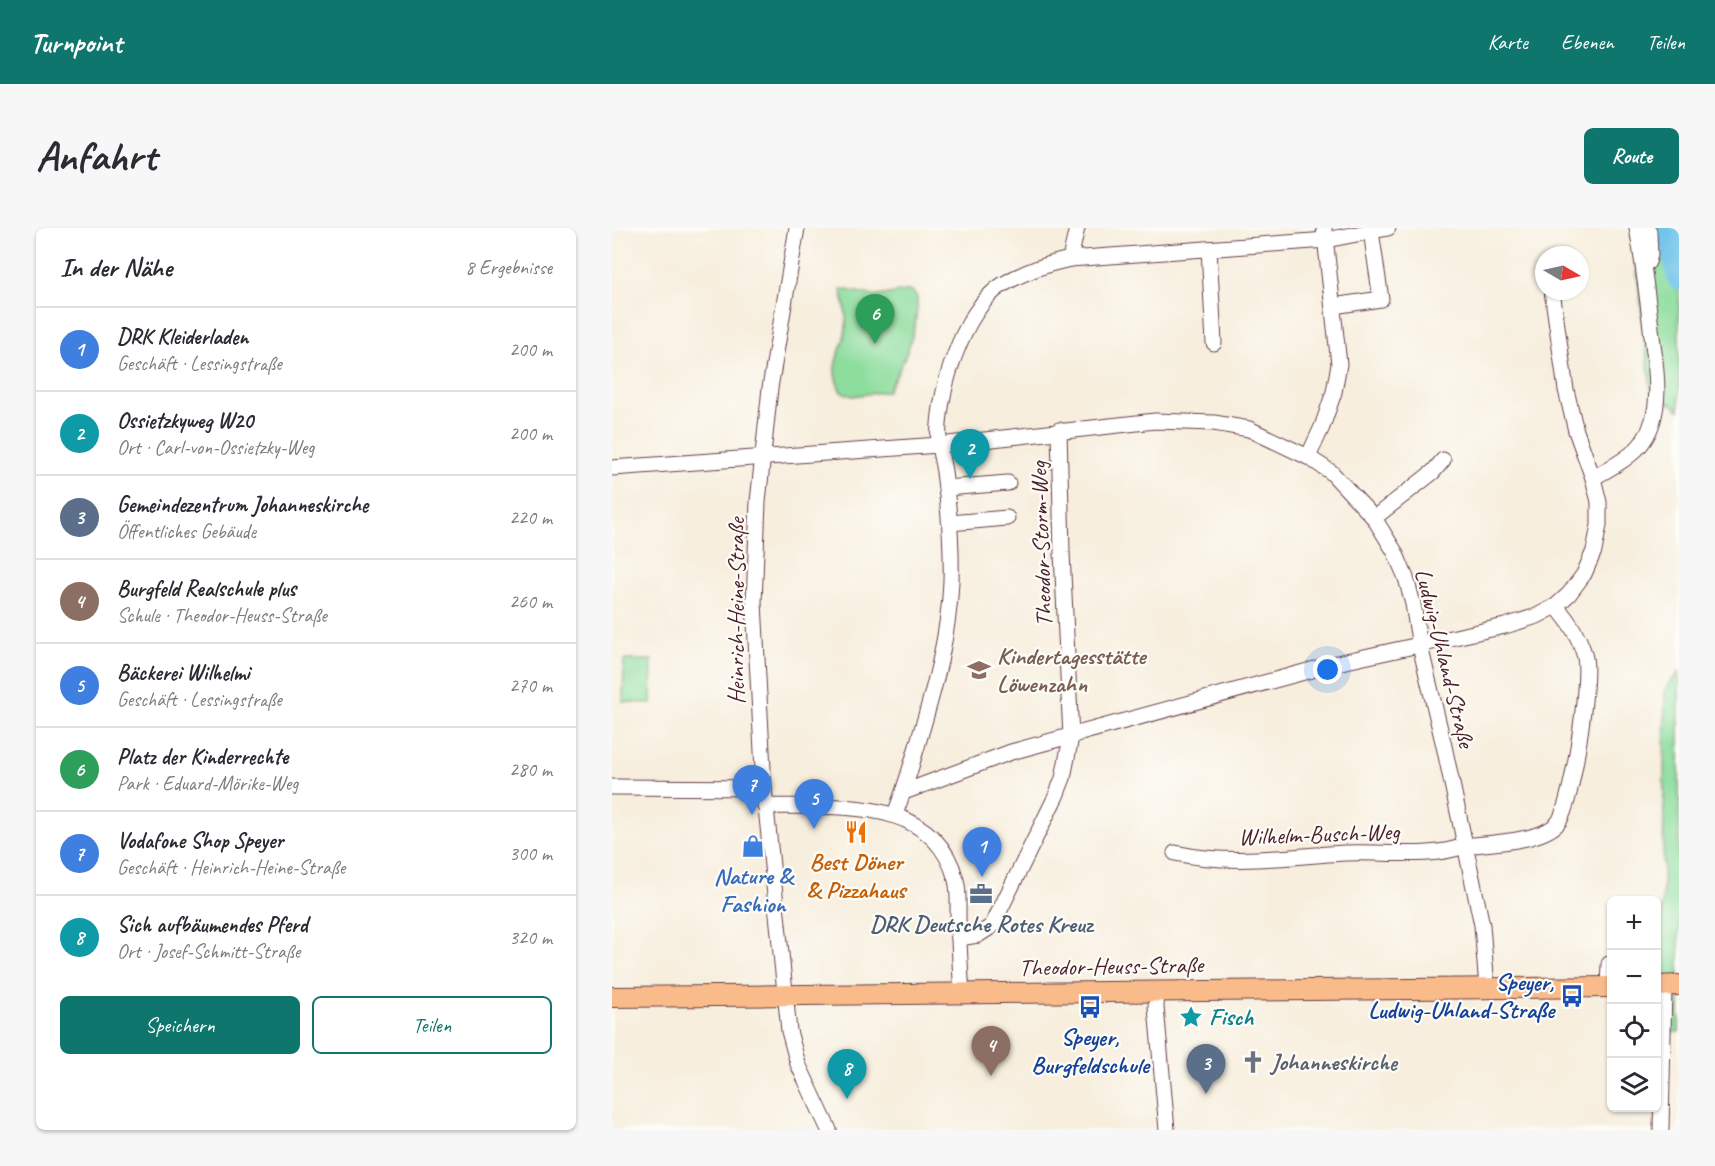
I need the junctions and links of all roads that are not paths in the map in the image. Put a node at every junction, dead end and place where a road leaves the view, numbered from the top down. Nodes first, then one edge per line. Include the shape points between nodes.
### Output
1 (797, 228) edge
2 (1077, 228) edge
3 (1388, 228) edge
4 (1643, 230) edge
5 (1371, 231) junction
6 (1325, 234) edge
7 (1209, 249) junction
8 (1070, 259) junction
9 (1553, 300) edge
10 (1334, 306) junction
11 (1214, 343) dead end
12 (1059, 430) junction
13 (939, 445) junction
14 (1308, 457) junction
15 (762, 458) junction
16 (1443, 460) dead end
17 (612, 468) edge
18 (1593, 478) junction
19 (1008, 483) dead end
20 (946, 488) junction
21 (1007, 518) dead end
22 (1374, 518) junction
23 (950, 522) junction
24 (1556, 606) junction
25 (1420, 646) junction
26 (1071, 737) junction
27 (612, 787) edge
28 (764, 788) junction
29 (904, 792) junction
30 (765, 806) junction
31 (895, 814) junction
32 (1464, 846) junction
33 (1175, 853) dead end
34 (959, 938) junction
35 (1666, 986) edge
36 (1607, 987) edge
37 (1487, 988) junction
38 (1157, 991) junction
39 (962, 993) junction
40 (786, 995) junction
41 (612, 997) edge
42 (829, 1130) edge
43 (1167, 1130) edge
44 (1661, 1130) edge

1 - 15 street, Heinrich-Heine-Straße
2 - 8 street
3 - 5 street
4 - 18 street via 1657,389 1654,413 1644,441 1634,452
5 - 6 street
5 - 10 street via 1381,298
6 - 7 street
6 - 10 street
7 - 8 street
7 - 11 street
8 - 13 street via 1037,268 1001,286 973,319 951,363
9 - 18 street via 1566,390
10 - 14 street via 1339,364 1334,392
12 - 13 street, Ludwig-Uhland-Straße
12 - 14 street, Ludwig-Uhland-Straße via 1155,421 1214,423 1249,429
12 - 26 street, Theodor-Storm-Weg
13 - 15 street, Ludwig-Uhland-Straße
13 - 20 street
14 - 22 street, Ludwig-Uhland-Straße via 1331,472
15 - 17 street, Ludwig-Uhland-Straße
15 - 28 street, Heinrich-Heine-Straße via 754,603
16 - 22 street
18 - 24 street via 1599,502 1594,551 1584,574
19 - 20 street
20 - 23 street
21 - 23 street
22 - 25 street, Ludwig-Uhland-Straße via 1406,578
23 - 29 street via 949,608 937,678
24 - 25 street via 1505,626
24 - 32 street, Wilhelm-Busch-Weg via 1577,635 1585,657 1587,682 1563,814 1558,823 1536,836
25 - 26 street via 1337,663
25 - 32 street, Ludwig-Uhland-Straße
26 - 29 street via 1011,752
26 - 34 street, Theodor-Storm-Weg via 1056,796 992,926 978,935
27 - 28 street
28 - 30 street, Heinrich-Heine-Straße
29 - 31 street
30 - 31 street via 859,808
30 - 40 street, Heinrich-Heine-Straße
31 - 34 street via 920,826 943,849 956,881
32 - 33 street, Wilhelm-Busch-Weg via 1412,853 1233,861
32 - 37 street, Ludwig-Uhland-Straße via 1482,926
34 - 39 street
35 - 44 street
36 - 37 main road, Theodor-Heuss-Straße
37 - 38 main road, Theodor-Heuss-Straße
38 - 39 main road, Theodor-Heuss-Straße
38 - 43 street
39 - 40 main road, Theodor-Heuss-Straße
40 - 41 main road, Theodor-Heuss-Straße
40 - 42 street, Heinrich-Heine-Straße via 789,1031 798,1064

